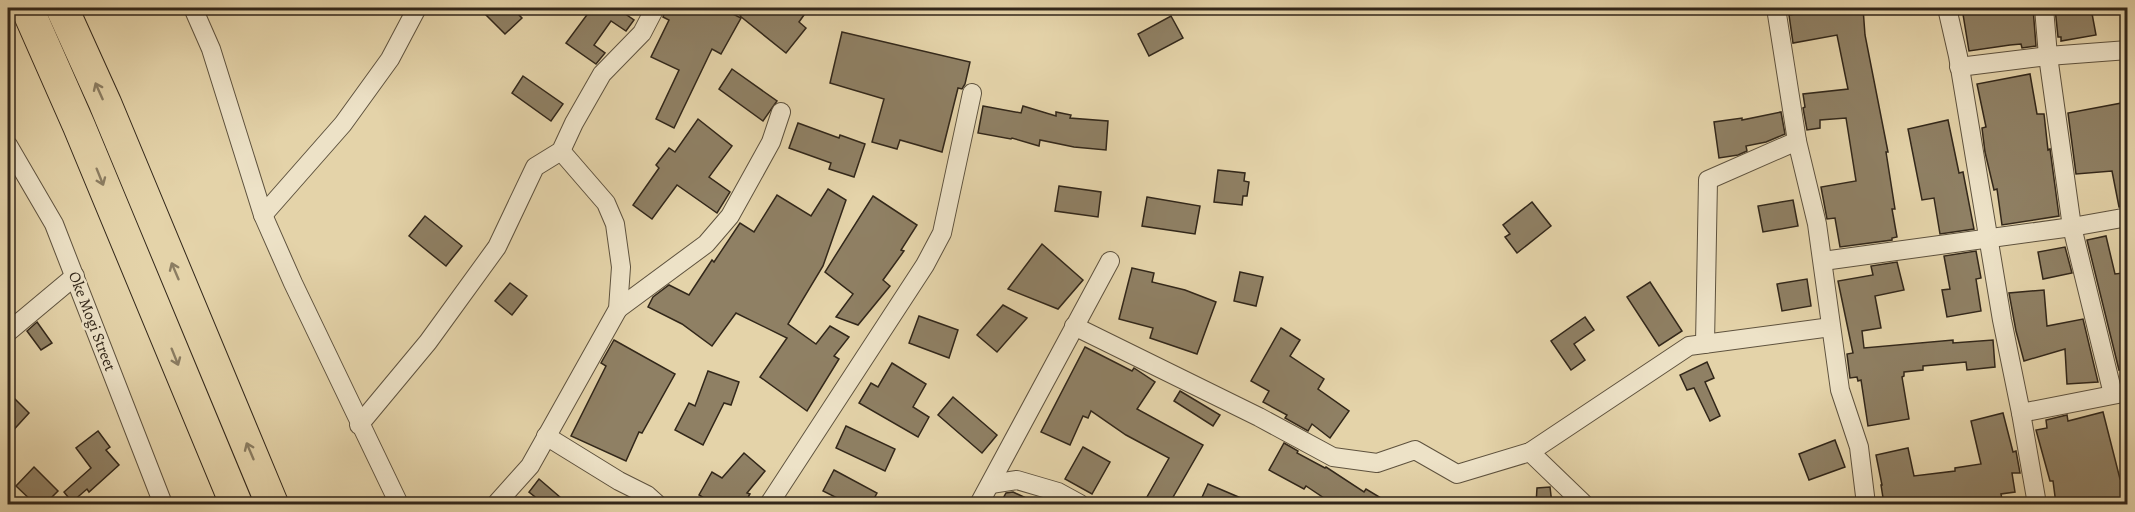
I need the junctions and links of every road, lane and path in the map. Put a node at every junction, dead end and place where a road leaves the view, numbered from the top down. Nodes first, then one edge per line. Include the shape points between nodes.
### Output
1 (27, 8) edge
2 (62, 8) edge
3 (194, 8) edge
4 (417, 8) edge
5 (655, 8) edge
6 (1776, 8) edge
7 (1947, 8) edge
8 (2044, 8) edge
9 (2127, 50) edge
10 (2048, 56) junction
11 (1959, 67) junction
12 (972, 93) dead end
13 (781, 112) dead end
14 (1797, 141) junction
15 (8, 145) edge
16 (561, 151) junction
17 (263, 215) junction
18 (2127, 217) edge
19 (2072, 227) junction
20 (1988, 237) junction
21 (1110, 261) dead end
22 (1822, 261) junction
23 (75, 276) junction
24 (618, 309) junction
25 (1074, 326) junction
26 (1831, 327) junction
27 (8, 332) edge
28 (1705, 344) junction
29 (2120, 393) edge
30 (2021, 413) junction
31 (359, 424) junction
32 (546, 436) junction
33 (1530, 452) junction
34 (991, 484) junction
35 (163, 504) edge
36 (236, 504) edge
37 (272, 504) edge
38 (399, 504) edge
39 (496, 504) edge
40 (657, 504) edge
41 (769, 504) edge
42 (979, 504) edge
43 (1080, 504) edge
44 (1584, 504) edge
45 (1866, 504) edge
46 (2037, 504) edge

1 -> 36 highway
37 -> 2 highway
3 - 17 street via 211,49
4 - 17 street via 390,59 343,124
5 - 16 street via 642,33 602,74
6 - 14 street
7 - 11 street
8 - 10 street
9 - 10 street
10 - 11 street
10 - 19 street
11 - 20 street
12 - 41 street via 942,233
13 - 24 street via 771,142 730,216 706,244
14 - 22 street
14 - 28 street via 1708,180
15 - 23 street, Oke Mogi Street via 54,224
16 - 24 street via 606,203 615,224 621,267
16 - 31 street via 535,167 496,247 428,342
17 - 31 street
18 - 19 street
19 - 20 street
19 - 29 street
20 - 22 street
20 - 30 street
21 - 25 street
22 - 26 street
23 - 27 street
23 - 35 street, Oke Mogi Street
24 - 32 street
25 - 33 street via 1333,457 1377,463 1414,450 1457,474
25 - 34 street
26 - 28 street
26 - 45 street via 1840,390 1859,447
28 - 33 street via 1689,346
29 - 30 street
30 - 46 street
31 - 38 street
32 - 39 street via 530,466
32 - 40 street
33 - 44 street
34 - 42 street
34 - 43 street via 1017,480 1059,492

